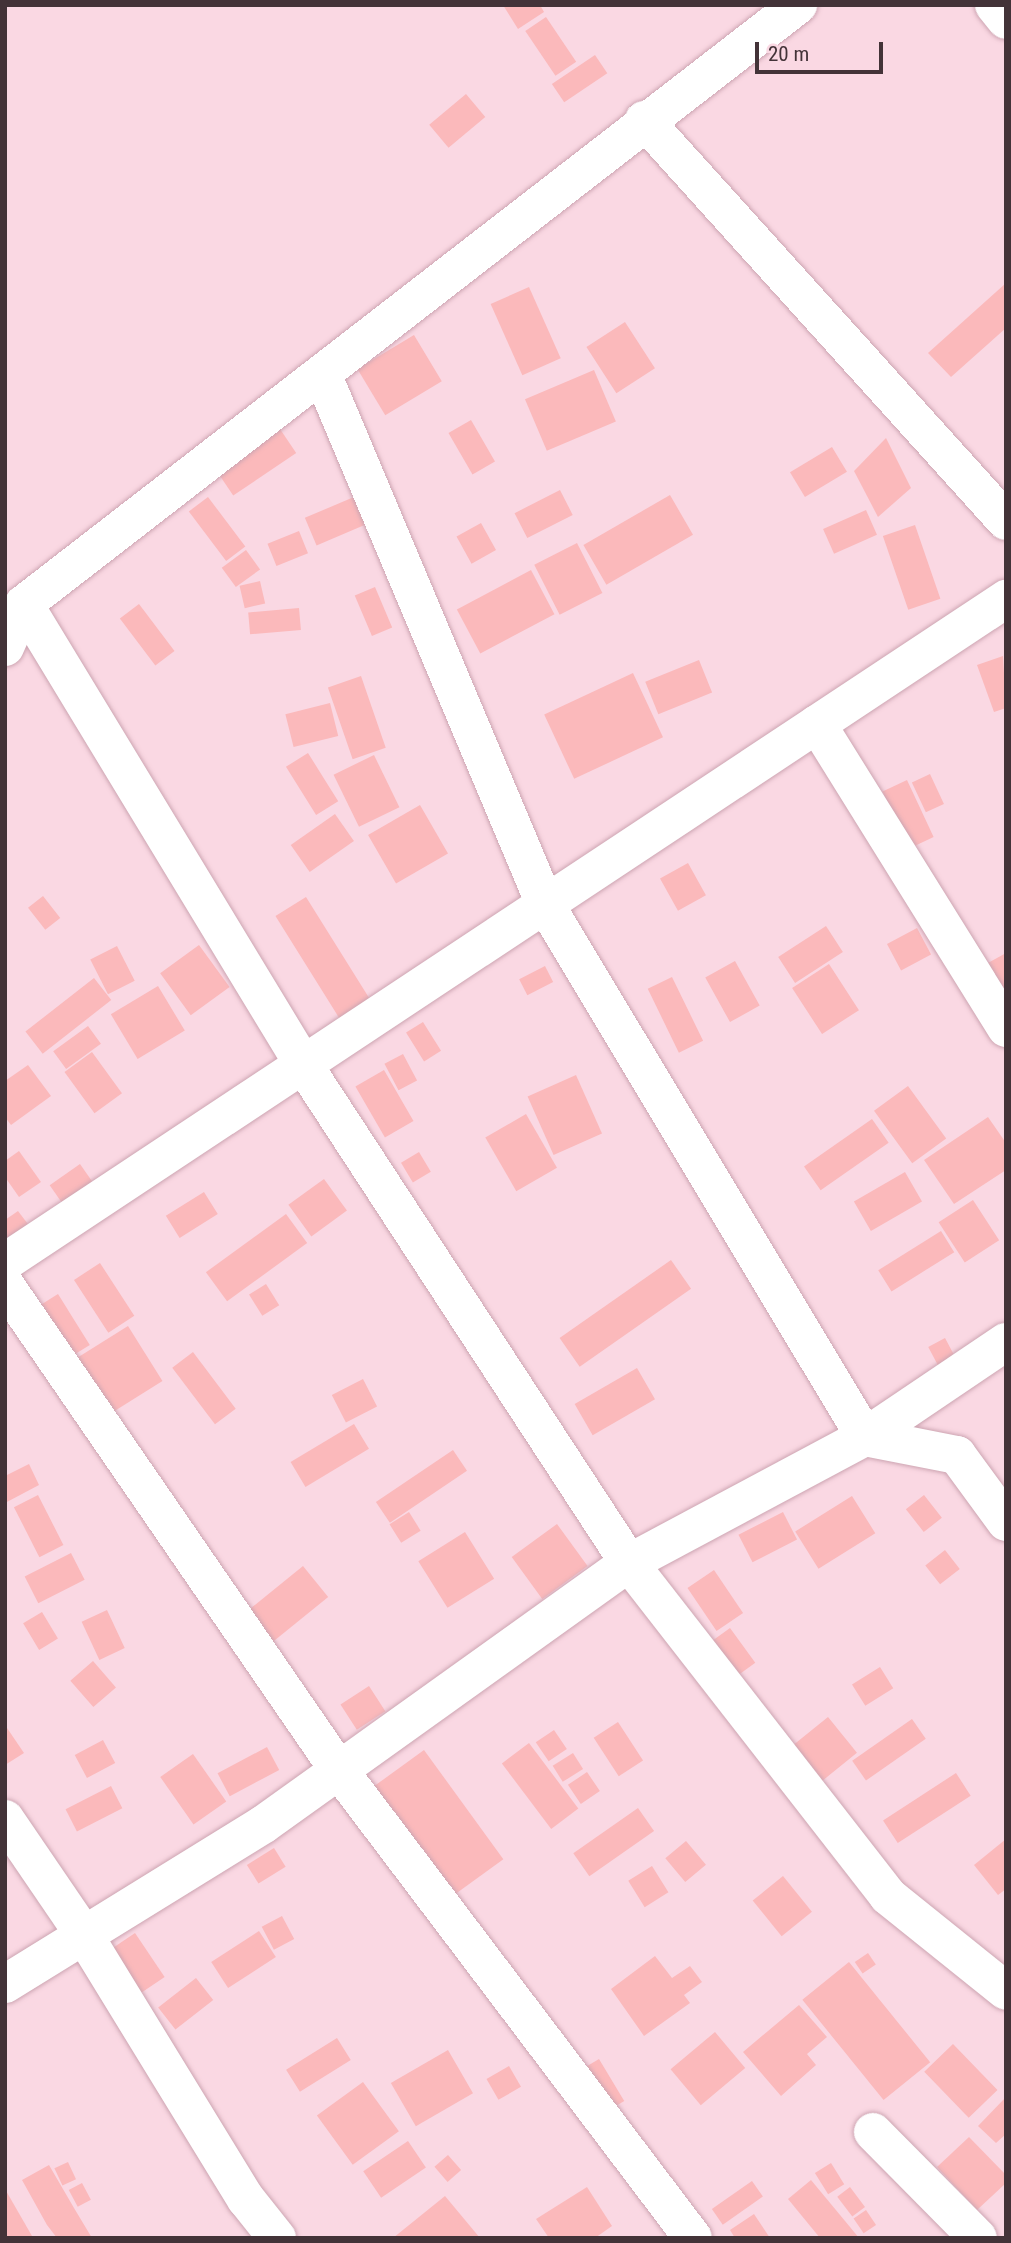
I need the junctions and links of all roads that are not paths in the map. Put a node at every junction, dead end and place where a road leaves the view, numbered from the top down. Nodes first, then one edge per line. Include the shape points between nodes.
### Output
1 (797, 5) edge
2 (993, 5) edge
3 (1006, 20) edge
4 (644, 120) junction
5 (323, 376) junction
6 (1006, 521) edge
7 (1006, 599) edge
8 (24, 604) junction
9 (5, 647) edge
10 (817, 724) junction
11 (545, 904) junction
12 (1006, 1028) edge
13 (303, 1064) junction
14 (5, 1262) edge
15 (5, 1285) edge
16 (1006, 1342) edge
17 (864, 1437) junction
18 (1006, 1522) edge
19 (629, 1563) junction
20 (338, 1769) junction
21 (5, 1819) edge
22 (84, 1935) junction
23 (5, 1984) edge
24 (1006, 1991) edge
25 (873, 2132) dead end
26 (277, 2238) edge
27 (693, 2238) edge
28 (978, 2238) edge

1 - 4 street
2 - 3 street
4 - 5 street
4 - 6 street
5 - 8 street
5 - 11 street
7 - 10 street
8 - 9 street
8 - 13 street
10 - 11 street
10 - 12 street
11 - 13 street
11 - 17 street
13 - 14 street
13 - 19 street
15 - 20 street
16 - 17 street
17 - 18 street via 957,1455
17 - 19 street
19 - 20 street
19 - 24 street via 888,1896
20 - 22 street via 264,1824
20 - 27 street
21 - 22 street
22 - 23 street
22 - 26 street via 246,2199
25 - 28 street

